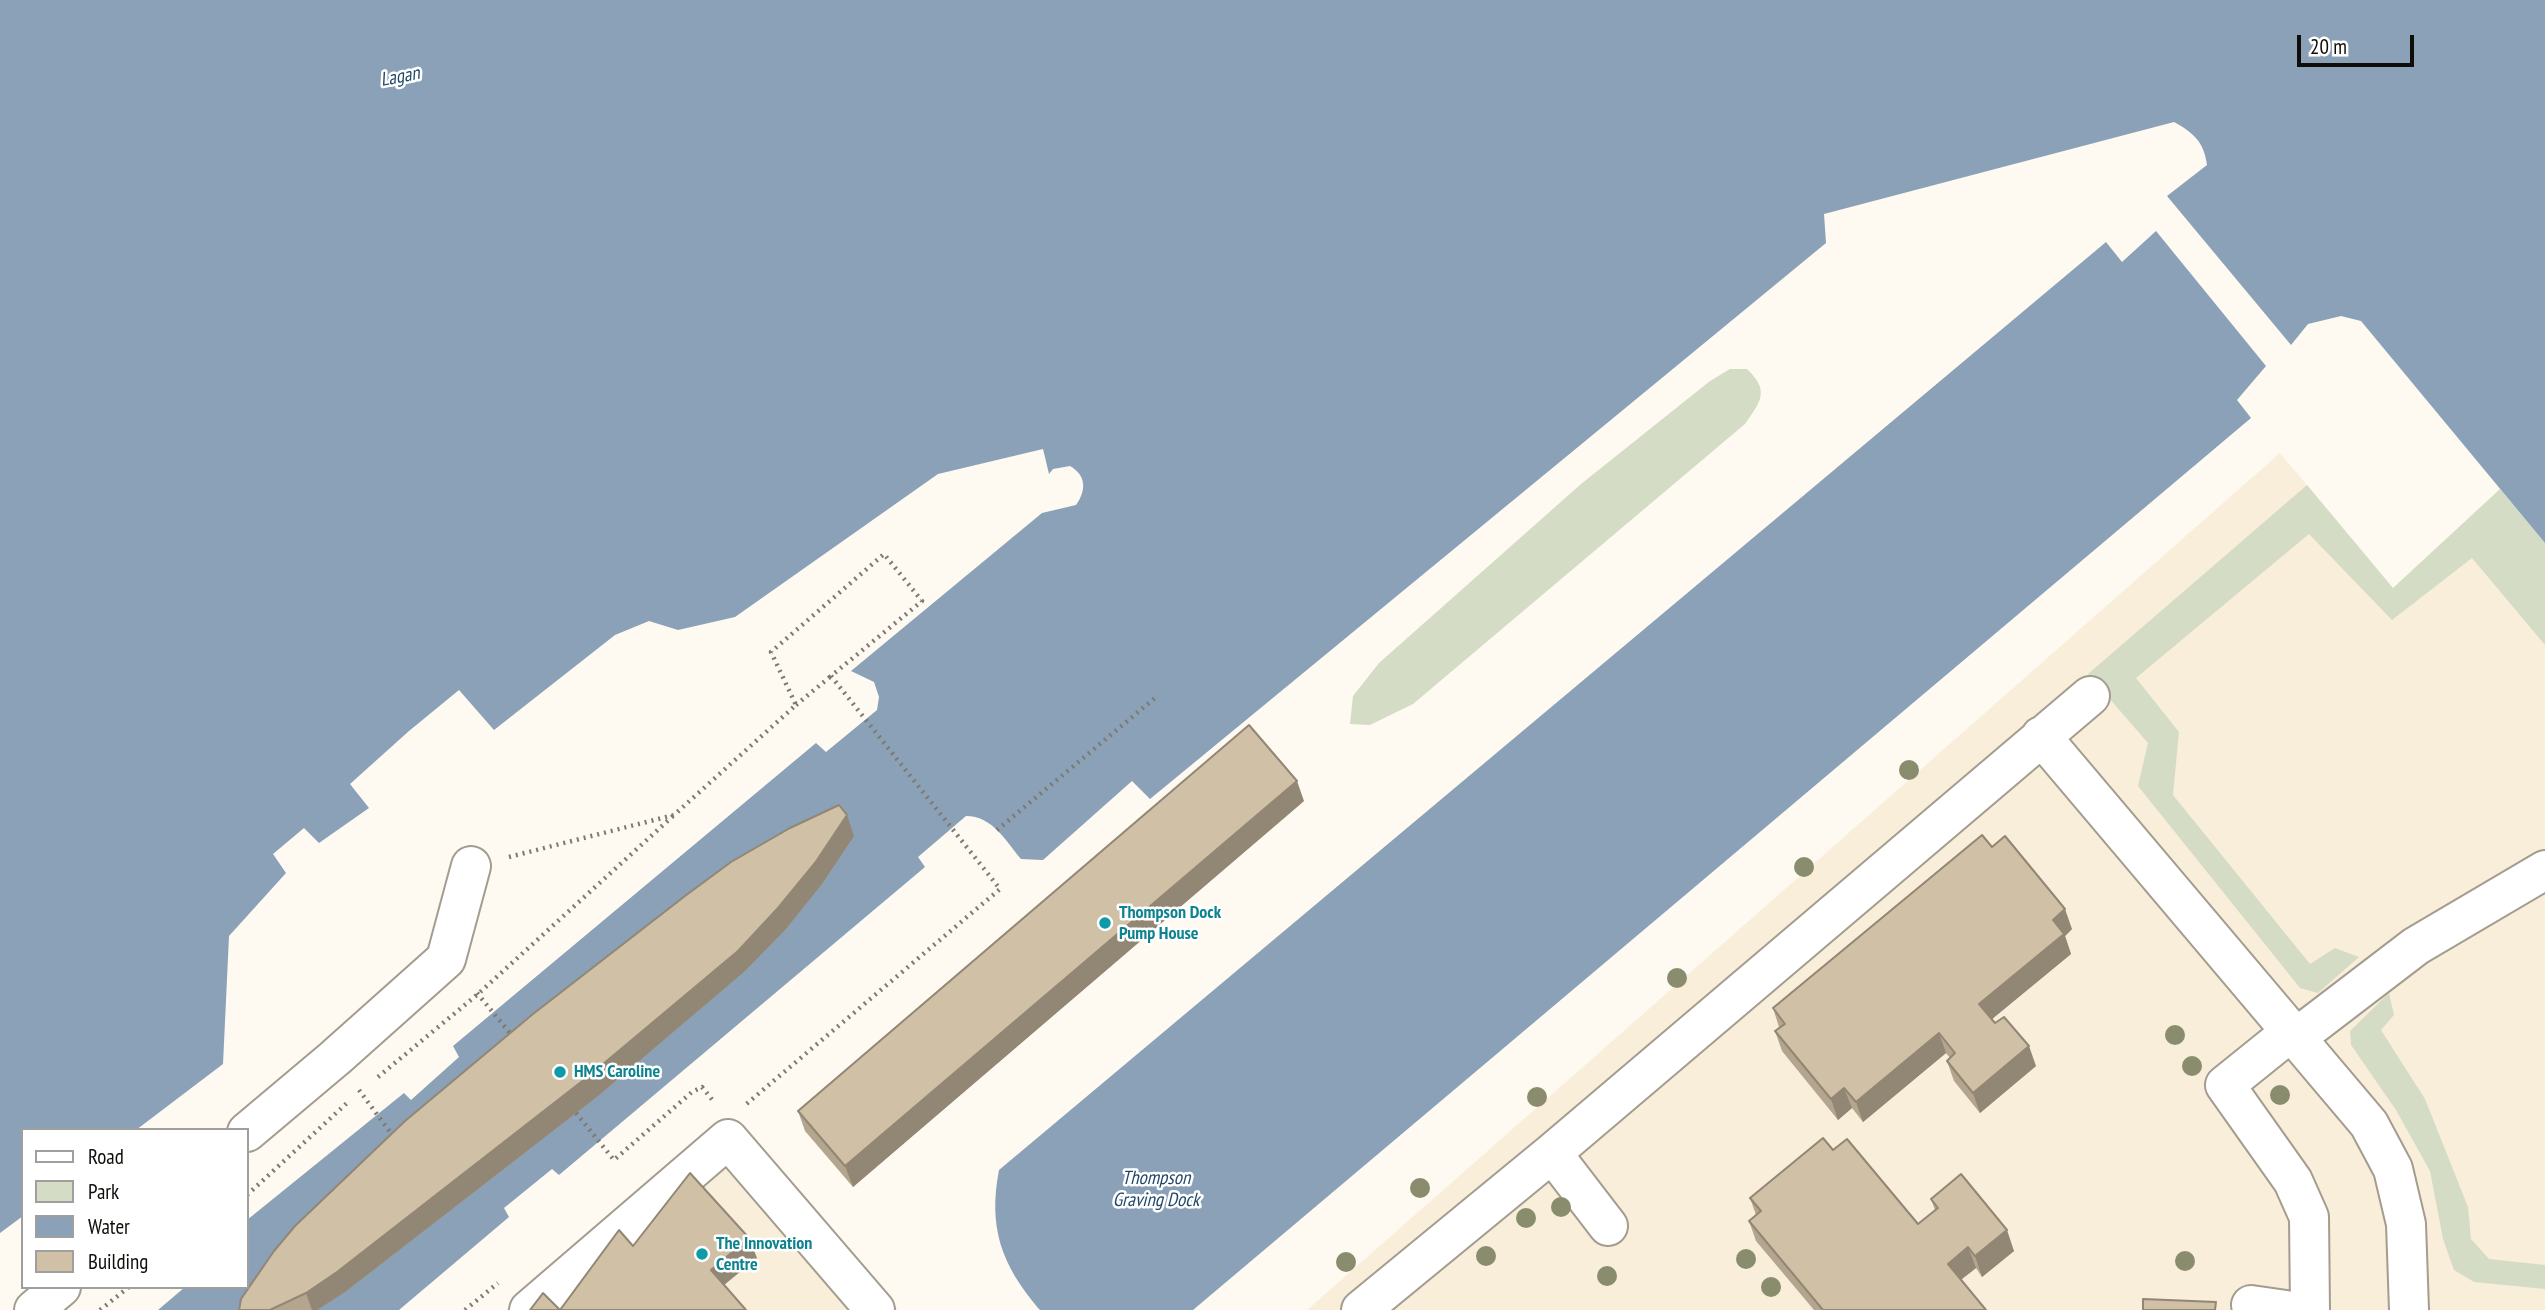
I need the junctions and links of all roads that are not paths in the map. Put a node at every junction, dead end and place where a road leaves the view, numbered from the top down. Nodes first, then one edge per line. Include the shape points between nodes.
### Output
1 (2090, 696) dead end
2 (2041, 736) junction
3 (471, 866) road end
4 (2545, 870) edge
5 (2295, 1034) junction
6 (248, 1131) edge
7 (1552, 1153) junction
8 (1608, 1226) dead end
9 (59, 1289) edge
10 (34, 1310) edge
11 (529, 1310) edge
12 (875, 1310) edge
13 (1361, 1310) edge
14 (2309, 1310) edge
15 (2412, 1310) edge

1 - 2 lane
2 - 5 lane
2 - 7 lane
3 - 6 lane via 446,959
4 - 5 lane via 2416,946
5 - 14 lane via 2225,1085 2293,1181 2309,1217
5 - 15 lane via 2369,1124 2393,1169 2406,1224
7 - 8 lane
7 - 13 lane
9 - 10 lane
11 - 12 lane via 728,1139

